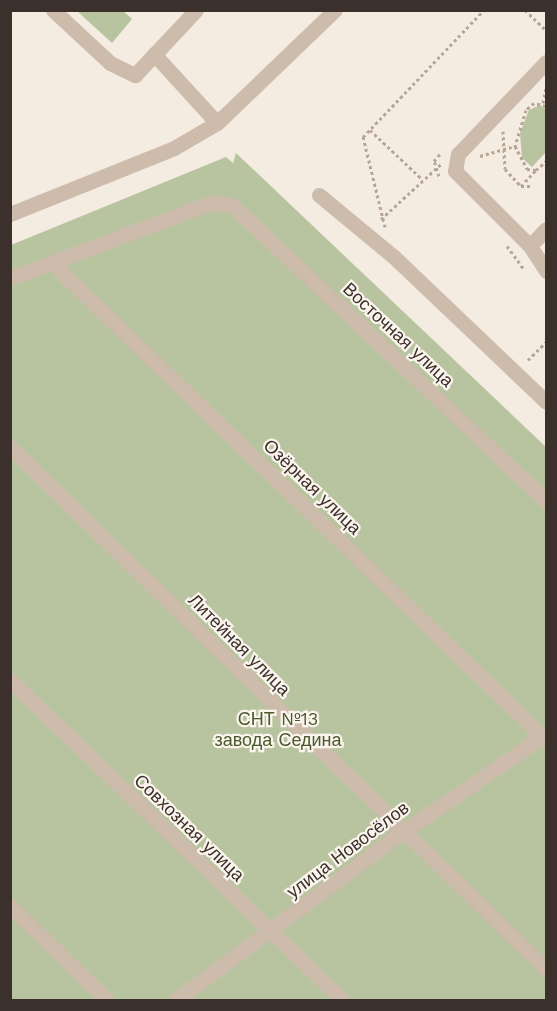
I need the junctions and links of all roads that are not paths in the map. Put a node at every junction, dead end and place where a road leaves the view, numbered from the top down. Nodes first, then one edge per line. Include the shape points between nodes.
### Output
1 (52, 10) edge
2 (196, 10) edge
3 (335, 10) edge
4 (154, 54) junction
5 (546, 62) edge
6 (217, 123) junction
7 (320, 195) dead end
8 (10, 214) edge
9 (546, 229) edge
10 (530, 246) junction
11 (51, 262) junction
12 (546, 271) edge
13 (10, 278) edge
14 (546, 402) edge
15 (10, 447) edge
16 (546, 501) edge
17 (10, 680) edge
18 (545, 737) edge
19 (401, 833) junction
20 (10, 906) edge
21 (269, 934) junction
22 (546, 969) edge
23 (106, 1000) edge
24 (176, 1000) edge
25 (343, 1000) edge

1 - 4 street via 110,63 135,75
2 - 4 street
3 - 6 street
4 - 6 street
5 - 10 street via 455,162 457,178
6 - 8 street via 174,148
7 - 14 street via 394,256
9 - 10 street
10 - 12 street
11 - 13 street
11 - 16 street, Восточная улица via 220,201 232,205
11 - 18 street, Озёрная улица
15 - 19 street, Литейная улица
17 - 21 street, Совхозная улица
18 - 19 street, улица Новосёлов
19 - 21 street, улица Новосёлов
19 - 22 street, Литейная улица
20 - 23 street
21 - 24 street, улица Новосёлов
21 - 25 street, Совхозная улица

